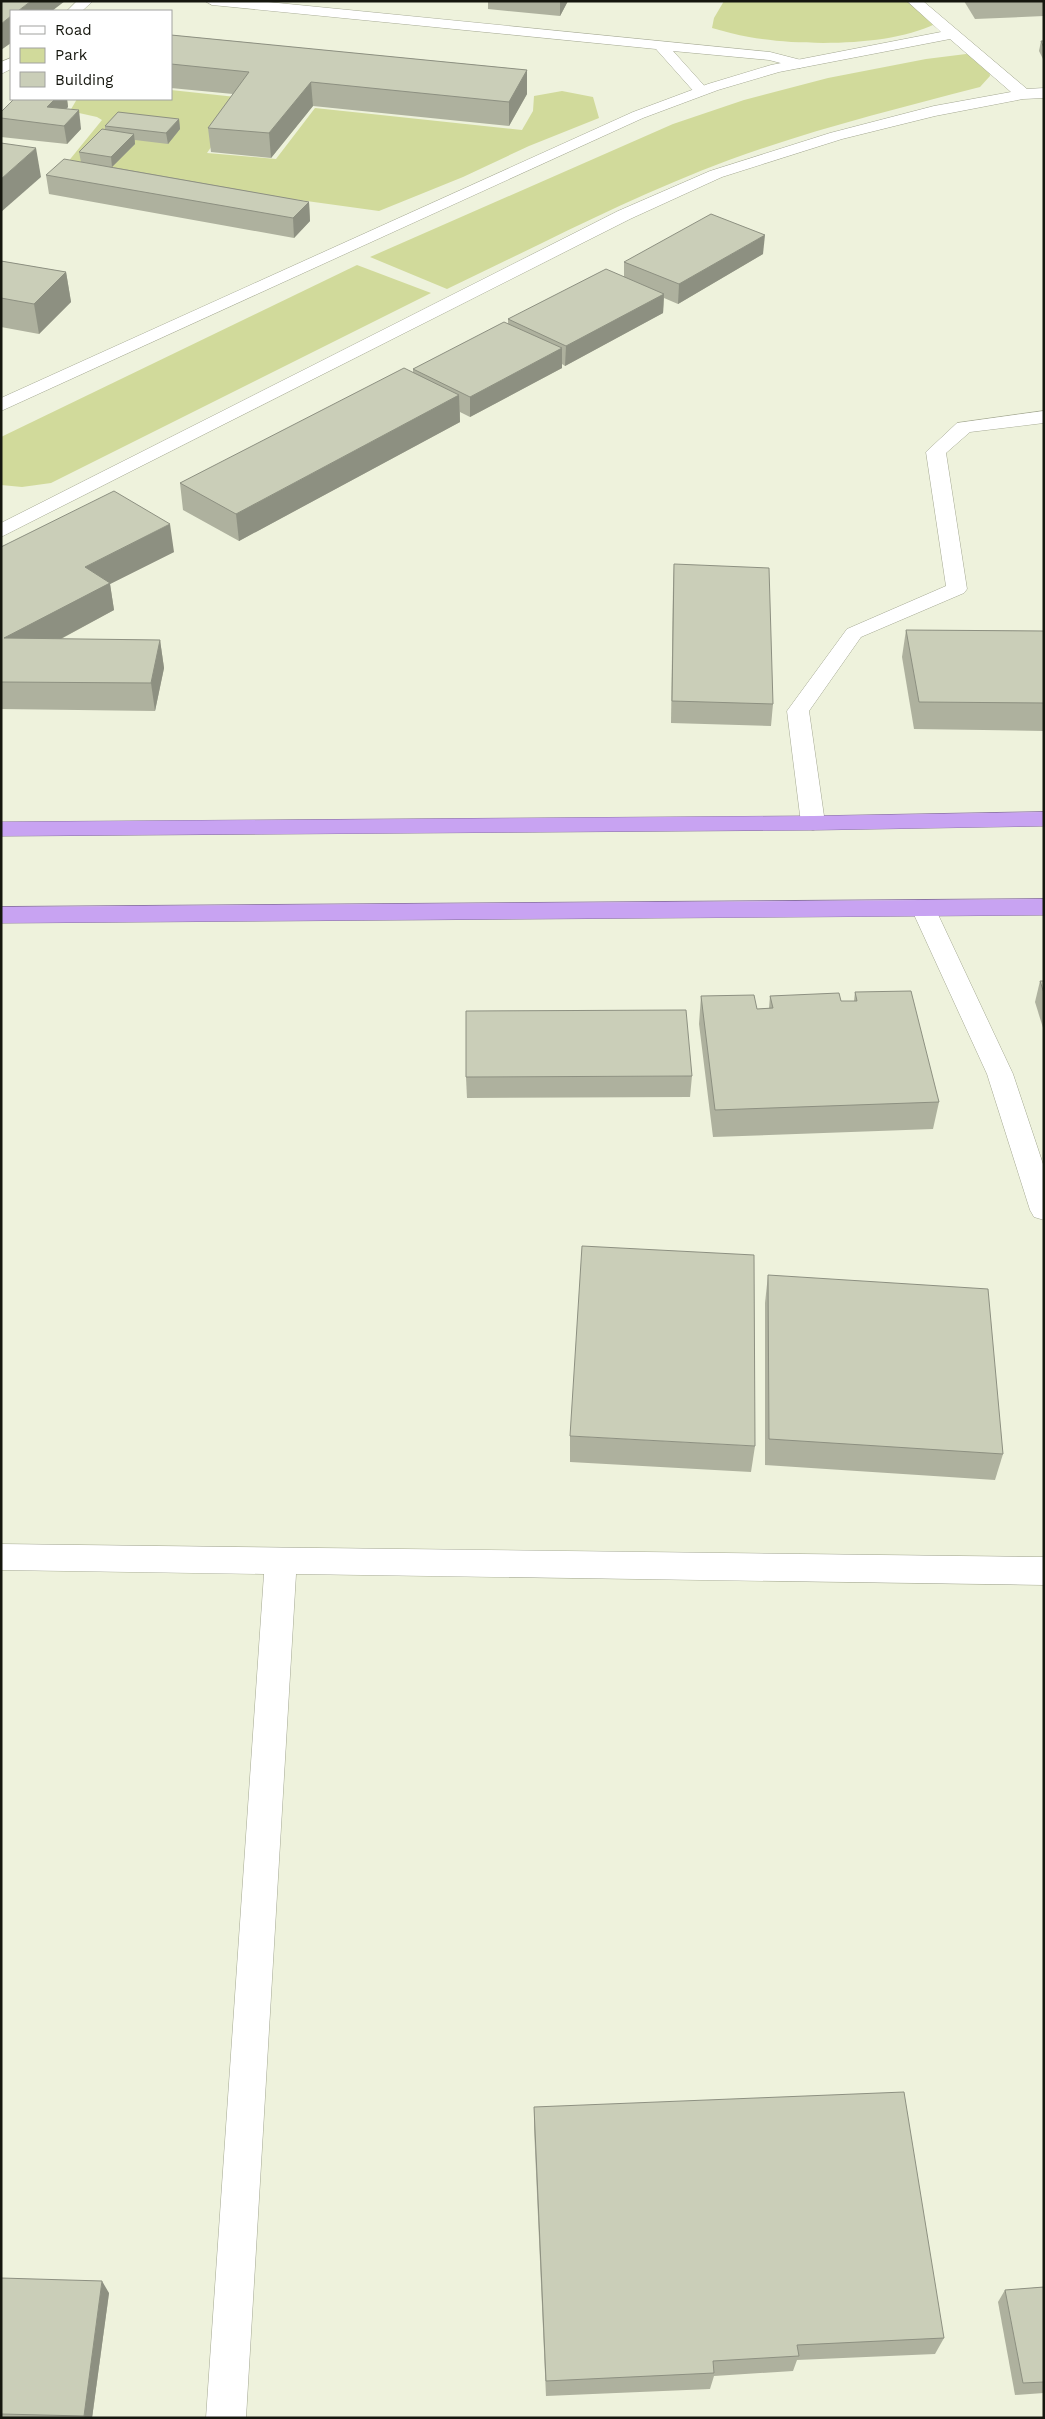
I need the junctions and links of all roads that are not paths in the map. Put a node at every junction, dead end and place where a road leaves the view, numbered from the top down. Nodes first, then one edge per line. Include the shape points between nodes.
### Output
1 (86, 1) edge
2 (212, 1) edge
3 (914, 1) edge
4 (75, 10) edge
5 (953, 34) junction
6 (661, 46) junction
7 (800, 64) junction
8 (701, 91) junction
9 (1044, 93) edge
10 (1023, 94) junction
11 (1, 405) edge
12 (1044, 417) edge
13 (1, 531) edge
14 (1044, 819) edge
15 (813, 823) junction
16 (1, 829) edge
17 (1044, 907) edge
18 (923, 908) junction
19 (1, 915) edge
20 (1044, 1210) edge
21 (1, 1557) edge
22 (281, 1560) junction
23 (1044, 1571) edge
24 (226, 2418) edge

1 - 4 street
2 - 6 street
3 - 5 street
5 - 7 street
5 - 10 street
6 - 7 street via 770,56
6 - 8 street
7 - 8 street
8 - 11 street via 638,115
9 - 10 street
10 - 13 street via 934,111 836,136 716,174 624,215
12 - 15 street via 964,427 936,452 957,589 854,633 798,711
14 - 15 highway
15 - 16 highway
17 - 18 highway
18 - 19 highway
18 - 20 street via 1000,1074
21 - 22 street
22 - 23 street
22 - 24 street

